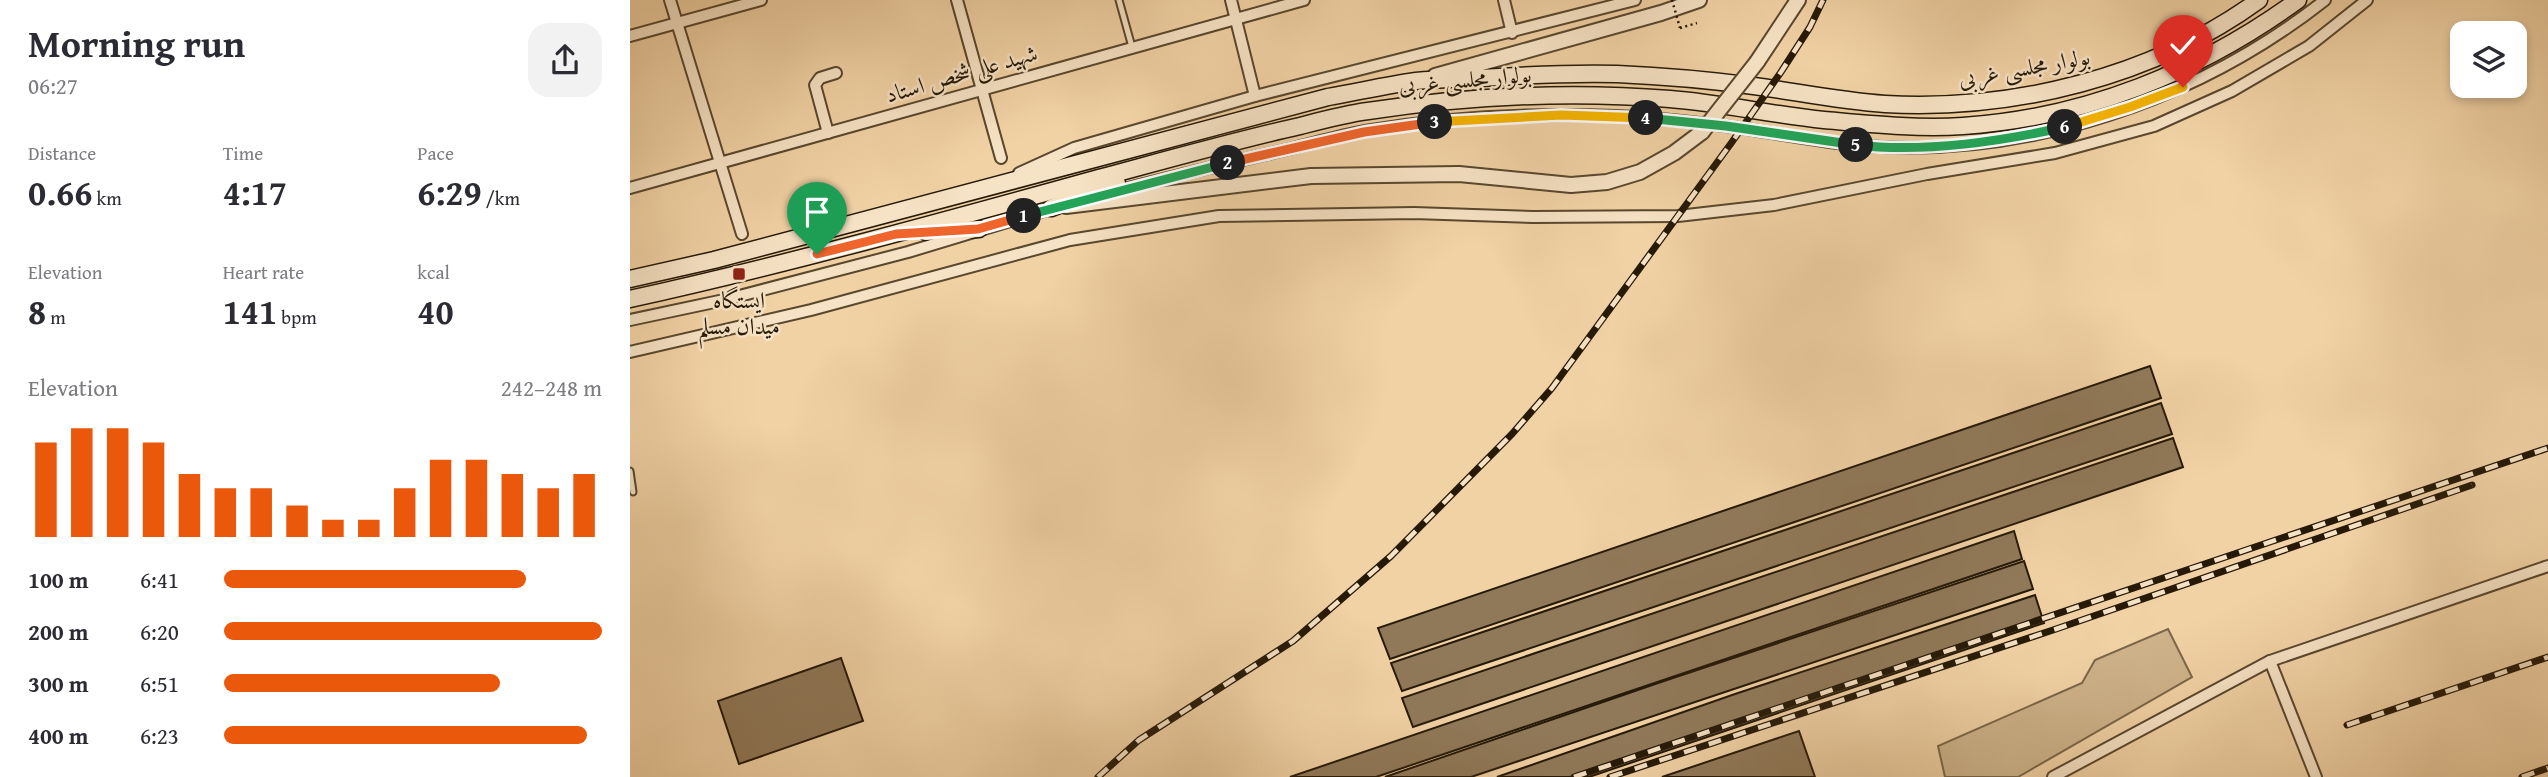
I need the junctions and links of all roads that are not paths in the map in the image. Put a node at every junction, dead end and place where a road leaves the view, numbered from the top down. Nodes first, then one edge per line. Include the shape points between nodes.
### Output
1 (670, 0) edge
2 (761, 0) edge
3 (957, 0) edge
4 (1119, 0) edge
5 (1231, 0) edge
6 (1304, 0) edge
7 (1504, 0) edge
8 (1635, 0) edge
9 (1699, 0) edge
10 (1798, 0) edge
11 (2259, 0) edge
12 (2298, 0) edge
13 (2325, 0) edge
14 (2367, 0) edge
15 (1590, 6) edge
16 (1236, 19) junction
17 (678, 23) junction
18 (1512, 33) junction
19 (630, 36) edge
20 (1132, 47) junction
21 (836, 73) dead end
22 (1418, 81) junction
23 (982, 89) junction
24 (1255, 96) junction
25 (828, 133) junction
26 (1206, 149) junction
27 (1001, 158) dead end
28 (719, 164) junction
29 (993, 185) junction
30 (630, 188) edge
31 (1051, 208) junction
32 (978, 229) junction
33 (742, 234) dead end
34 (896, 234) junction
35 (630, 279) edge
36 (630, 299) edge
37 (630, 320) edge
38 (630, 352) edge
39 (630, 471) edge
40 (633, 492) dead end
41 (2548, 566) edge
42 (2270, 661) junction
43 (2053, 777) edge
44 (2316, 777) edge

1 - 17 street
2 - 17 street
3 - 23 street
4 - 20 lane
5 - 16 street
6 - 16 street, شهید علی شخص استاد
7 - 18 street
8 - 15 street
9 - 22 street
10 - 31 street, bridge via 1702,132 1640,172 1607,182 1572,185 1435,174 1311,176
11 - 22 main road, بولوار مجلسی غربی via 2202,35 2137,65 2073,86 2011,98 1885,104 1618,74
12 - 26 main road, بولوار مجلسی غربی via 2211,56 2144,86 2079,108 2014,121 1958,127 1881,125 1669,99 1548,95 1446,100 1362,111
13 - 31 street via 2237,60 2183,87 2091,120 2028,136 1964,144 1864,146 1671,120 1561,115 1487,118 1364,132
14 - 38 street via 2309,46 2232,91 2154,126 2055,153 1774,205 1678,216 1219,216 1070,240 811,310
15 - 18 street
16 - 20 street, شهید علی شخص استاد
16 - 24 street
17 - 19 street
17 - 28 street
18 - 24 street
20 - 23 street, شهید علی شخص استاد
21 - 25 street via 820,78 815,85
22 - 29 main road, بولوار مجلسی غربی via 1314,100
23 - 25 street, شهید علی شخص استاد
23 - 27 street
24 - 29 street via 1073,148
25 - 28 street, شهید علی شخص استاد
26 - 31 main road
26 - 34 main road, بولوار مجلسی غربی
28 - 30 street, شهید علی شخص استاد
28 - 33 street
29 - 35 main road, بولوار مجلسی غربی
31 - 32 street
32 - 34 main road
32 - 37 street via 908,252
34 - 36 main road, بولوار مجلسی غربی
39 - 40 lane
41 - 42 street
42 - 43 street
42 - 44 street

